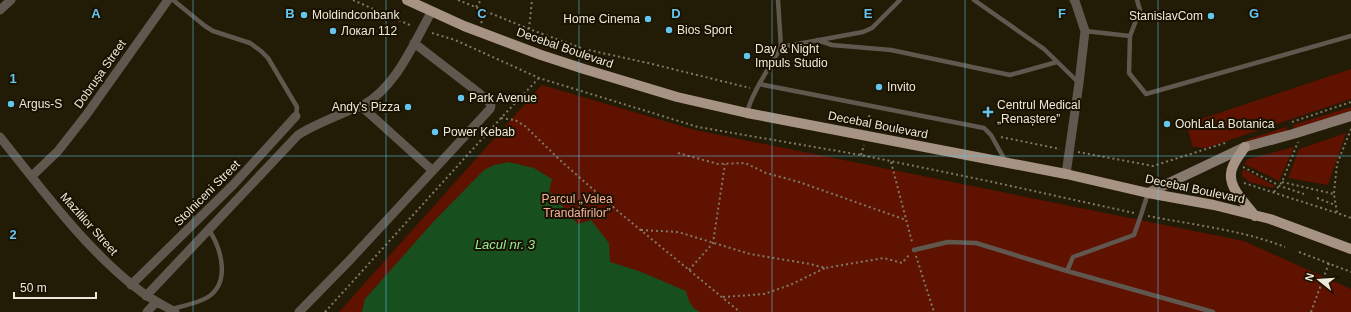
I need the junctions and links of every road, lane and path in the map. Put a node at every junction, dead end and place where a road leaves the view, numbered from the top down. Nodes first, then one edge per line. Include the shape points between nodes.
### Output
1 (12, 0) edge
2 (168, 0) edge
3 (173, 0) edge
4 (353, 0) edge
5 (407, 0) edge
6 (458, 0) edge
7 (481, 0) edge
8 (532, 0) edge
9 (778, 0) edge
10 (900, 0) edge
11 (974, 0) edge
12 (1074, 0) edge
13 (1137, 0) edge
14 (475, 8) junction
15 (0, 10) edge
16 (432, 11) junction
17 (421, 30) junction
18 (1084, 31) junction
19 (1130, 36) junction
20 (1351, 36) edge
21 (817, 40) junction
22 (414, 43) junction
23 (781, 47) junction
24 (1057, 62) junction
25 (539, 78) junction
26 (1079, 83) junction
27 (759, 84) junction
28 (361, 106) junction
29 (748, 113) junction
30 (296, 116) joint
31 (1351, 116) edge
32 (501, 118) junction
33 (1351, 129) edge
34 (0, 137) edge
35 (1291, 144) dead end
36 (1245, 147) junction
37 (678, 153) dead end
38 (891, 162) junction
39 (1007, 163) junction
40 (725, 164) junction
41 (1239, 165) dead end
42 (432, 170) junction
43 (1066, 174) junction
44 (32, 176) junction
45 (1241, 179) dead end
46 (1282, 182) junction
47 (1280, 186) junction
48 (1274, 192) junction
49 (1148, 193) junction
50 (1304, 194) dead end
51 (1334, 194) junction
52 (1317, 198) dead end
53 (1335, 205) junction
54 (1337, 213) junction
55 (1142, 215) junction
56 (1255, 216) junction
57 (1351, 218) edge
58 (906, 220) junction
59 (209, 230) junction
60 (640, 230) junction
61 (713, 242) junction
62 (1285, 247) dead end
63 (1351, 249) edge
64 (914, 250) junction
65 (1299, 252) dead end
66 (1329, 264) junction
67 (825, 268) junction
68 (689, 270) junction
69 (1067, 271) junction
70 (1351, 272) edge
71 (132, 285) junction
72 (146, 296) junction
73 (722, 297) junction
74 (156, 302) junction
75 (1196, 310) edge
76 (173, 311) edge
77 (147, 312) edge
78 (299, 312) edge
79 (325, 312) edge
80 (740, 312) edge
81 (934, 312) edge
82 (1213, 312) edge
83 (1311, 312) edge

1 - 15 street
2 - 44 street, Dobrușa Street via 58,151
3 - 30 lane via 213,31 250,43 261,50 271,62 297,107
4 - 17 path
5 - 16 main road, Decebal Boulevard
6 - 14 path
7 - 14 path
8 - 14 path via 529,29
9 - 23 lane
10 - 21 lane via 872,28
11 - 24 lane via 1044,49
12 - 18 street
13 - 19 lane via 1140,10
16 - 17 street
16 - 29 main road, Decebal Boulevard via 476,31 584,69 677,97
17 - 22 street
17 - 25 path via 455,40
18 - 19 lane
18 - 26 street
19 - 20 lane via 1129,73 1146,94
21 - 23 lane
21 - 24 lane via 832,45 891,50 1010,75
22 - 28 street via 393,78
22 - 42 street via 479,93 491,106
23 - 27 lane
24 - 26 lane
25 - 32 path
25 - 38 path via 698,127
26 - 43 street
27 - 29 lane
27 - 39 lane via 984,128 991,135
28 - 42 street
28 - 59 street via 312,126 298,135
29 - 39 main road, Decebal Boulevard
30 - 71 street, Stolniceni Street via 234,184
31 - 36 street
32 - 60 path via 515,120 525,126
32 - 79 path
33 - 51 path via 1337,164
34 - 44 street, Mazililor Street
35 - 46 path via 1298,142
36 - 49 street
36 - 56 main road via 1232,166 1230,178 1234,188
37 - 40 path
38 - 55 path
38 - 58 path
39 - 43 main road, Decebal Boulevard
40 - 58 path via 745,163 766,173
40 - 61 path
41 - 47 path
42 - 78 street
43 - 49 main road, Decebal Boulevard
44 - 71 street, Mazililor Street via 86,240
45 - 48 path via 1244,183
46 - 47 path
46 - 51 path
47 - 48 path
47 - 50 path
48 - 54 path
49 - 55 lane
49 - 56 main road, Decebal Boulevard via 1214,204
51 - 53 path
52 - 53 path
53 - 54 path
54 - 57 path
55 - 62 path via 1267,240
55 - 69 lane via 1134,235 1073,257
56 - 63 main road, Decebal Boulevard
58 - 64 path
59 - 72 street
59 - 76 lane via 214,237 222,273 217,287 204,299
60 - 61 path via 678,232
60 - 68 path
61 - 67 path via 750,254
61 - 68 path
64 - 67 path via 902,263 884,258
64 - 69 lane via 948,242 976,243
64 - 81 path
65 - 66 path
66 - 70 path
66 - 83 path
67 - 73 path via 764,294
68 - 73 path
69 - 75 lane
71 - 72 street, Mazililor Street
72 - 74 street, Mazililor Street
73 - 80 path
74 - 76 street, Mazililor Street
74 - 77 street
75 - 82 lane

